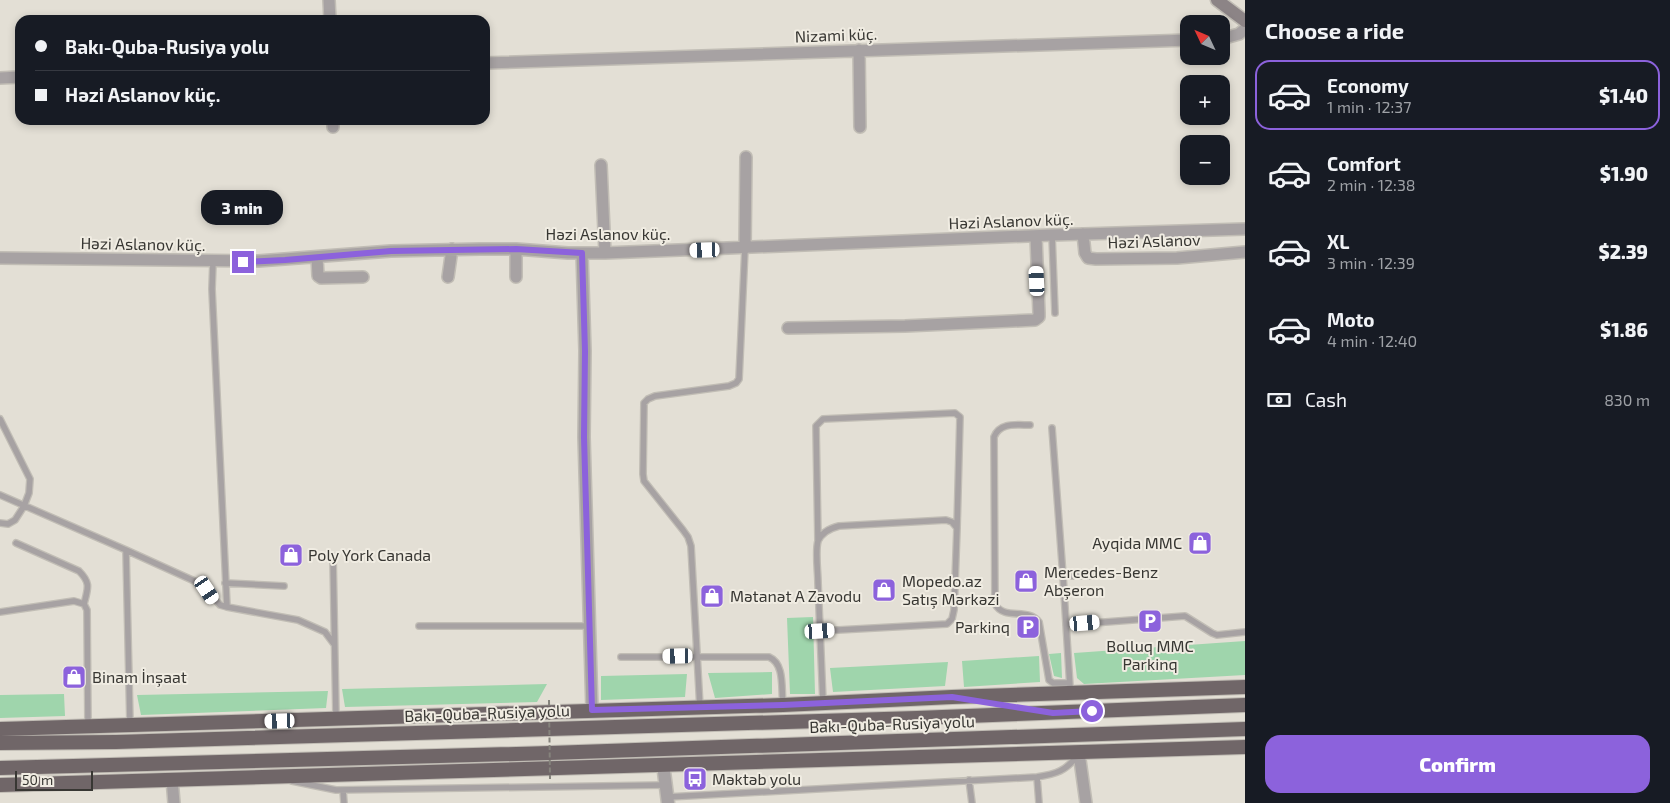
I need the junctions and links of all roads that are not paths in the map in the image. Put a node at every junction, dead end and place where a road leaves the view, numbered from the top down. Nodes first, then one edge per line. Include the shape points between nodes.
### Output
1 (330, 0) edge
2 (1217, 0) edge
3 (330, 15) edge
4 (1245, 21) edge
5 (1245, 29) edge
6 (1230, 36) edge
7 (1180, 40) edge
8 (859, 50) junction
9 (490, 62) edge
10 (15, 77) edge
11 (0, 78) edge
12 (860, 126) dead end
13 (746, 157) dead end
14 (601, 165) dead end
15 (1245, 229) edge
16 (1083, 234) junction
17 (1052, 235) junction
18 (1036, 236) junction
19 (745, 248) junction
20 (516, 249) junction
21 (452, 250) junction
22 (1245, 252) edge
23 (582, 253) junction
24 (606, 253) junction
25 (317, 257) junction
26 (0, 258) edge
27 (213, 262) junction
28 (363, 277) dead end
29 (448, 277) dead end
30 (516, 277) dead end
31 (1055, 313) dead end
32 (788, 328) dead end
33 (0, 419) edge
34 (1030, 425) dead end
35 (1052, 428) dead end
36 (0, 495) edge
37 (24, 506) junction
38 (0, 523) edge
39 (957, 528) junction
40 (818, 542) junction
41 (16, 543) dead end
42 (126, 550) junction
43 (333, 556) dead end
44 (1064, 576) junction
45 (1092, 576) dead end
46 (225, 583) junction
47 (284, 586) dead end
48 (84, 604) junction
49 (227, 608) junction
50 (0, 612) edge
51 (1066, 625) junction
52 (418, 626) dead end
53 (589, 626) junction
54 (820, 631) junction
55 (1245, 632) edge
56 (334, 644) junction
57 (696, 656) junction
58 (621, 657) dead end
59 (1245, 687) edge
60 (1070, 688) junction
61 (952, 697) junction
62 (823, 702) junction
63 (783, 705) junction
64 (1245, 705) edge
65 (700, 708) junction
66 (592, 710) junction
67 (1053, 713) junction
68 (336, 719) junction
69 (130, 724) junction
70 (88, 726) junction
71 (0, 729) edge
72 (1245, 729) edge
73 (0, 744) edge
74 (1245, 747) edge
75 (1079, 753) junction
76 (663, 764) junction
77 (0, 768) edge
78 (268, 776) junction
79 (1037, 777) junction
80 (172, 779) junction
81 (969, 780) junction
82 (0, 785) edge
83 (343, 790) junction
84 (667, 795) edge
85 (692, 795) junction
86 (174, 803) edge
87 (344, 803) edge
88 (693, 803) edge
89 (972, 803) edge
90 (1039, 803) edge
91 (1086, 803) edge

1 - 3 street
2 - 4 main road
5 - 6 street
7 - 8 street, Nizami küç.
8 - 9 street, Nizami küç.
8 - 12 street
10 - 11 street
13 - 19 street
14 - 24 street
15 - 16 street, Həzi Aslanov küç.
16 - 17 street, Həzi Aslanov küç.
16 - 22 street, Həzi Aslanov via 1085,253 1088,258 1096,259 1177,258
17 - 18 street, Həzi Aslanov küç.
17 - 31 lane
18 - 19 street, Həzi Aslanov küç.
18 - 32 street via 1039,317 1035,320
19 - 24 street, Həzi Aslanov küç.
19 - 57 lane via 739,379 729,386 655,396 644,403 644,480 688,537 690,546
20 - 21 street, Həzi Aslanov küç.
20 - 23 street, Həzi Aslanov küç.
20 - 30 street
21 - 25 street, Həzi Aslanov küç.
21 - 29 street
23 - 24 street, Həzi Aslanov küç.
23 - 53 street
25 - 27 street, Həzi Aslanov küç.
25 - 28 street via 318,276 321,278
26 - 27 street, Həzi Aslanov küç.
27 - 46 lane
33 - 37 lane via 30,479
34 - 60 lane via 1003,426 994,436 995,604 1003,613 1036,618 1049,680
35 - 44 lane
36 - 37 lane
37 - 38 lane via 15,520 8,524
37 - 42 lane
39 - 40 lane via 946,520 839,526 823,534
39 - 40 lane via 960,416 955,413 823,419 816,426
39 - 54 lane via 954,610 952,619 946,624
40 - 54 lane
41 - 48 lane via 79,571 88,585
42 - 49 lane via 201,584 214,600
42 - 69 lane
43 - 56 lane
44 - 45 lane
44 - 51 lane
46 - 47 lane
46 - 49 lane
48 - 50 lane via 74,601
48 - 70 lane via 87,610
49 - 56 lane via 298,620 325,632
51 - 55 lane via 1185,616 1217,635
51 - 60 lane
52 - 53 lane
53 - 66 street
54 - 62 lane
56 - 68 lane
57 - 58 lane
57 - 63 lane via 769,657 776,660 780,666
57 - 65 lane
59 - 60 highway
60 - 61 highway
61 - 62 highway
61 - 67 highway
62 - 63 highway
63 - 65 highway
64 - 67 highway, Bakı-Quba-Rusiya yolu
65 - 66 highway
66 - 68 highway
67 - 73 highway, Bakı-Quba-Rusiya yolu
68 - 69 highway
69 - 70 highway
70 - 71 highway
72 - 77 highway, Bakı-Quba-Rusiya yolu
74 - 75 highway
75 - 76 highway
75 - 79 lane via 1062,770
75 - 91 street
76 - 78 highway
76 - 84 street
78 - 80 highway
78 - 83 lane
79 - 81 lane
79 - 90 lane
80 - 82 highway
80 - 86 street
81 - 85 lane
81 - 89 lane
83 - 84 lane
83 - 87 lane
84 - 85 lane
85 - 88 lane

